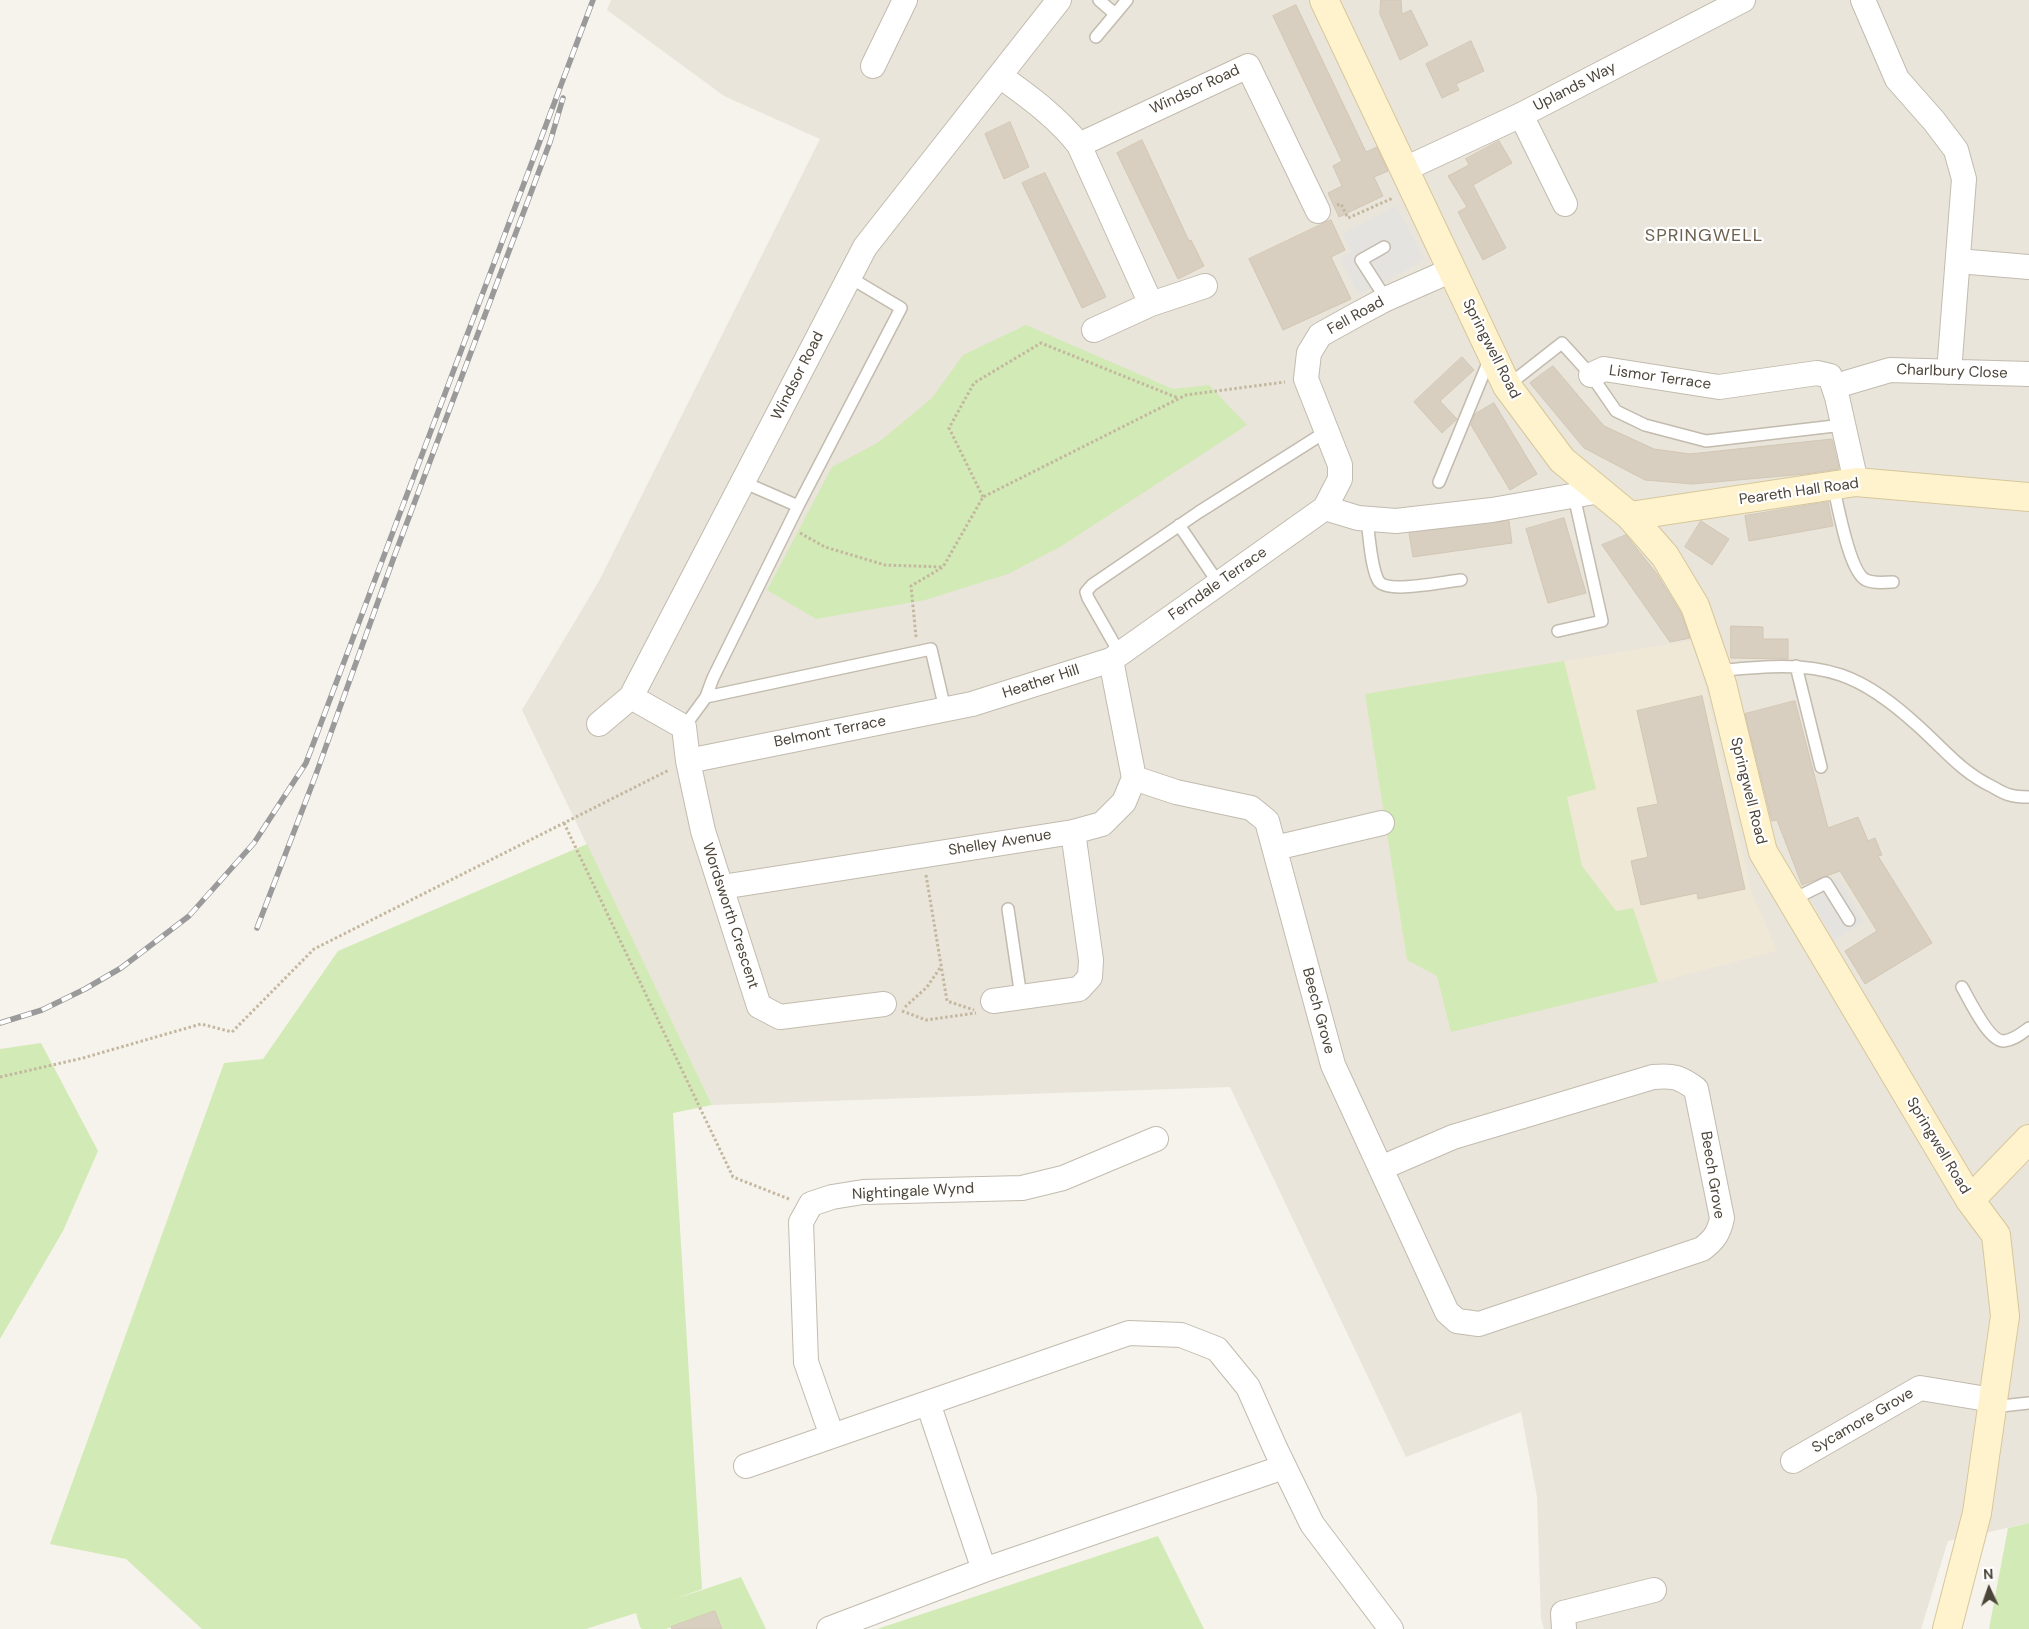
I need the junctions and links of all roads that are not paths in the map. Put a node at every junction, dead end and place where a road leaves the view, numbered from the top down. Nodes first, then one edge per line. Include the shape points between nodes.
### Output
1 (905, 0) edge
2 (1059, 0) edge
3 (1099, 0) edge
4 (1127, 0) edge
5 (1324, 0) edge
6 (1743, 0) edge
7 (1863, 0) edge
8 (1115, 14) junction
9 (1096, 37) dead end
10 (873, 66) dead end
11 (1000, 76) junction
12 (1521, 115) junction
13 (1079, 144) junction
14 (1409, 179) junction
15 (1564, 204) dead end
16 (1318, 211) road end
17 (1384, 247) dead end
18 (1958, 261) junction
19 (2029, 267) edge
20 (1452, 270) junction
21 (849, 277) junction
22 (1205, 286) dead end
23 (1386, 299) junction
24 (1151, 304) junction
25 (1094, 330) dead end
26 (1491, 354) junction
27 (1949, 372) junction
28 (2029, 374) edge
29 (1591, 376) junction
30 (1846, 383) dead end
31 (1506, 386) junction
32 (1843, 425) junction
33 (1327, 431) junction
34 (743, 482) junction
35 (1439, 482) dead end
36 (1844, 483) junction
37 (1600, 490) junction
38 (1574, 496) junction
39 (2029, 497) edge
40 (798, 506) junction
41 (1325, 508) junction
42 (1630, 516) junction
43 (1367, 519) junction
44 (1179, 526) junction
45 (1461, 580) dead end
46 (1893, 582) dead end
47 (1219, 584) junction
48 (1558, 631) dead end
49 (1116, 657) junction
50 (1796, 666) junction
51 (1717, 671) junction
52 (706, 697) junction
53 (631, 698) junction
54 (972, 704) joint
55 (946, 710) junction
56 (599, 724) dead end
57 (684, 727) junction
58 (688, 761) junction
59 (1821, 767) dead end
60 (1134, 778) junction
61 (2029, 797) edge
62 (1382, 823) dead end
63 (1073, 832) junction
64 (1274, 848) junction
65 (722, 887) junction
66 (1792, 900) junction
67 (1008, 909) dead end
68 (1849, 920) dead end
69 (1962, 986) dead end
70 (1021, 997) junction
71 (993, 1001) dead end
72 (884, 1004) dead end
73 (2029, 1028) edge
74 (1156, 1139) dead end
75 (2029, 1139) edge
76 (1381, 1168) junction
77 (1970, 1200) junction
78 (928, 1403) junction
79 (2029, 1403) edge
80 (1993, 1404) junction
81 (832, 1436) junction
82 (1793, 1461) dead end
83 (746, 1466) dead end
84 (1284, 1467) junction
85 (984, 1570) junction
86 (1654, 1590) dead end
87 (829, 1629) edge
88 (1391, 1629) edge
89 (1564, 1629) edge
90 (1947, 1629) edge

1 - 10 street
2 - 11 street, Windsor Road
3 - 8 lane
4 - 8 lane
5 - 14 main road, Springwell Road
6 - 12 street, Uplands Way
7 - 18 street via 1897,79 1956,150 1964,179
8 - 9 lane
11 - 13 street via 1043,107
11 - 21 street, Windsor Road via 865,247
12 - 14 street, Uplands Way
12 - 15 street
13 - 16 street, Windsor Road via 1248,66
13 - 24 street
14 - 20 main road, Springwell Road
17 - 23 lane via 1361,260
18 - 19 street
18 - 27 street
20 - 23 street, Fell Road
20 - 26 main road, Springwell Road
21 - 34 street, Windsor Road
21 - 40 lane via 901,308
22 - 24 street
23 - 33 street, Fell Road via 1320,336 1309,353 1306,379
24 - 25 street
26 - 31 main road, Springwell Road
26 - 35 lane
27 - 28 street, Charlbury Close
27 - 30 street, Charlbury Close via 1890,370
29 - 31 lane via 1562,343
29 - 32 lane via 1616,411 1645,425 1706,441
29 - 32 street, Lismor Terrace via 1604,369 1719,387 1817,374 1830,376
31 - 37 main road, Springwell Road via 1562,460
32 - 36 street, Lismor Terrace
33 - 41 street, Fell Road via 1340,465 1340,480
33 - 44 lane
34 - 40 lane
34 - 53 street, Windsor Road
36 - 39 main road, Peareth Hall Road
36 - 42 main road, Peareth Hall Road
36 - 46 lane via 1852,560 1858,574 1870,581
37 - 38 street
37 - 42 main road, Springwell Road
38 - 43 street via 1396,521
38 - 48 lane via 1602,620
40 - 52 lane
41 - 43 street
41 - 47 street, Ferndale Terrace
42 - 51 main road, Springwell Road via 1665,556 1695,606
43 - 45 lane via 1378,581 1383,585 1391,588
44 - 47 lane
44 - 49 lane via 1086,592
47 - 49 street, Ferndale Terrace
49 - 54 street, Heather Hill
49 - 60 street
50 - 51 lane
50 - 59 lane
50 - 61 lane via 1821,669 1873,690 1917,725 1961,768 2009,795
51 - 66 main road, Springwell Road via 1763,852
52 - 55 lane via 930,649
52 - 57 lane
53 - 56 street, Windsor Road
53 - 57 street
54 - 55 street, Belmont Terrace
55 - 58 street, Belmont Terrace
57 - 58 street
58 - 65 street, Wordsworth Crescent via 703,831
60 - 63 street, Shelley Avenue via 1124,802 1102,824
60 - 64 street, Beech Grove via 1176,792 1251,808 1267,821
62 - 64 street
63 - 65 street, Shelley Avenue
63 - 70 street via 1091,960 1090,977 1078,989
64 - 76 street, Beech Grove via 1333,1065
65 - 72 street, Wordsworth Crescent via 759,1006 780,1017
66 - 68 lane via 1826,882
66 - 77 main road, Springwell Road
67 - 70 lane
69 - 73 lane via 1991,1035 2002,1041 2012,1039
70 - 71 street
74 - 81 street, Nightingale Wynd via 1063,1178 1022,1188 863,1192 811,1204 801,1222 806,1362
75 - 77 main road
76 - 76 street, Beech Grove via 1447,1312 1457,1321 1479,1324 1702,1250 1719,1233 1722,1218 1696,1089 1670,1075 1653,1077 1453,1137
77 - 80 main road, Springwell Road via 1996,1235 2005,1316
78 - 81 street
78 - 84 street via 1129,1333 1181,1336 1217,1350 1248,1387
78 - 85 street
79 - 80 lane
80 - 82 street, Sycamore Grove via 1920,1388
80 - 90 main road, Springwell Road via 1977,1513
81 - 83 street
84 - 85 street
84 - 88 street via 1312,1524
85 - 87 street
86 - 89 street via 1563,1613

